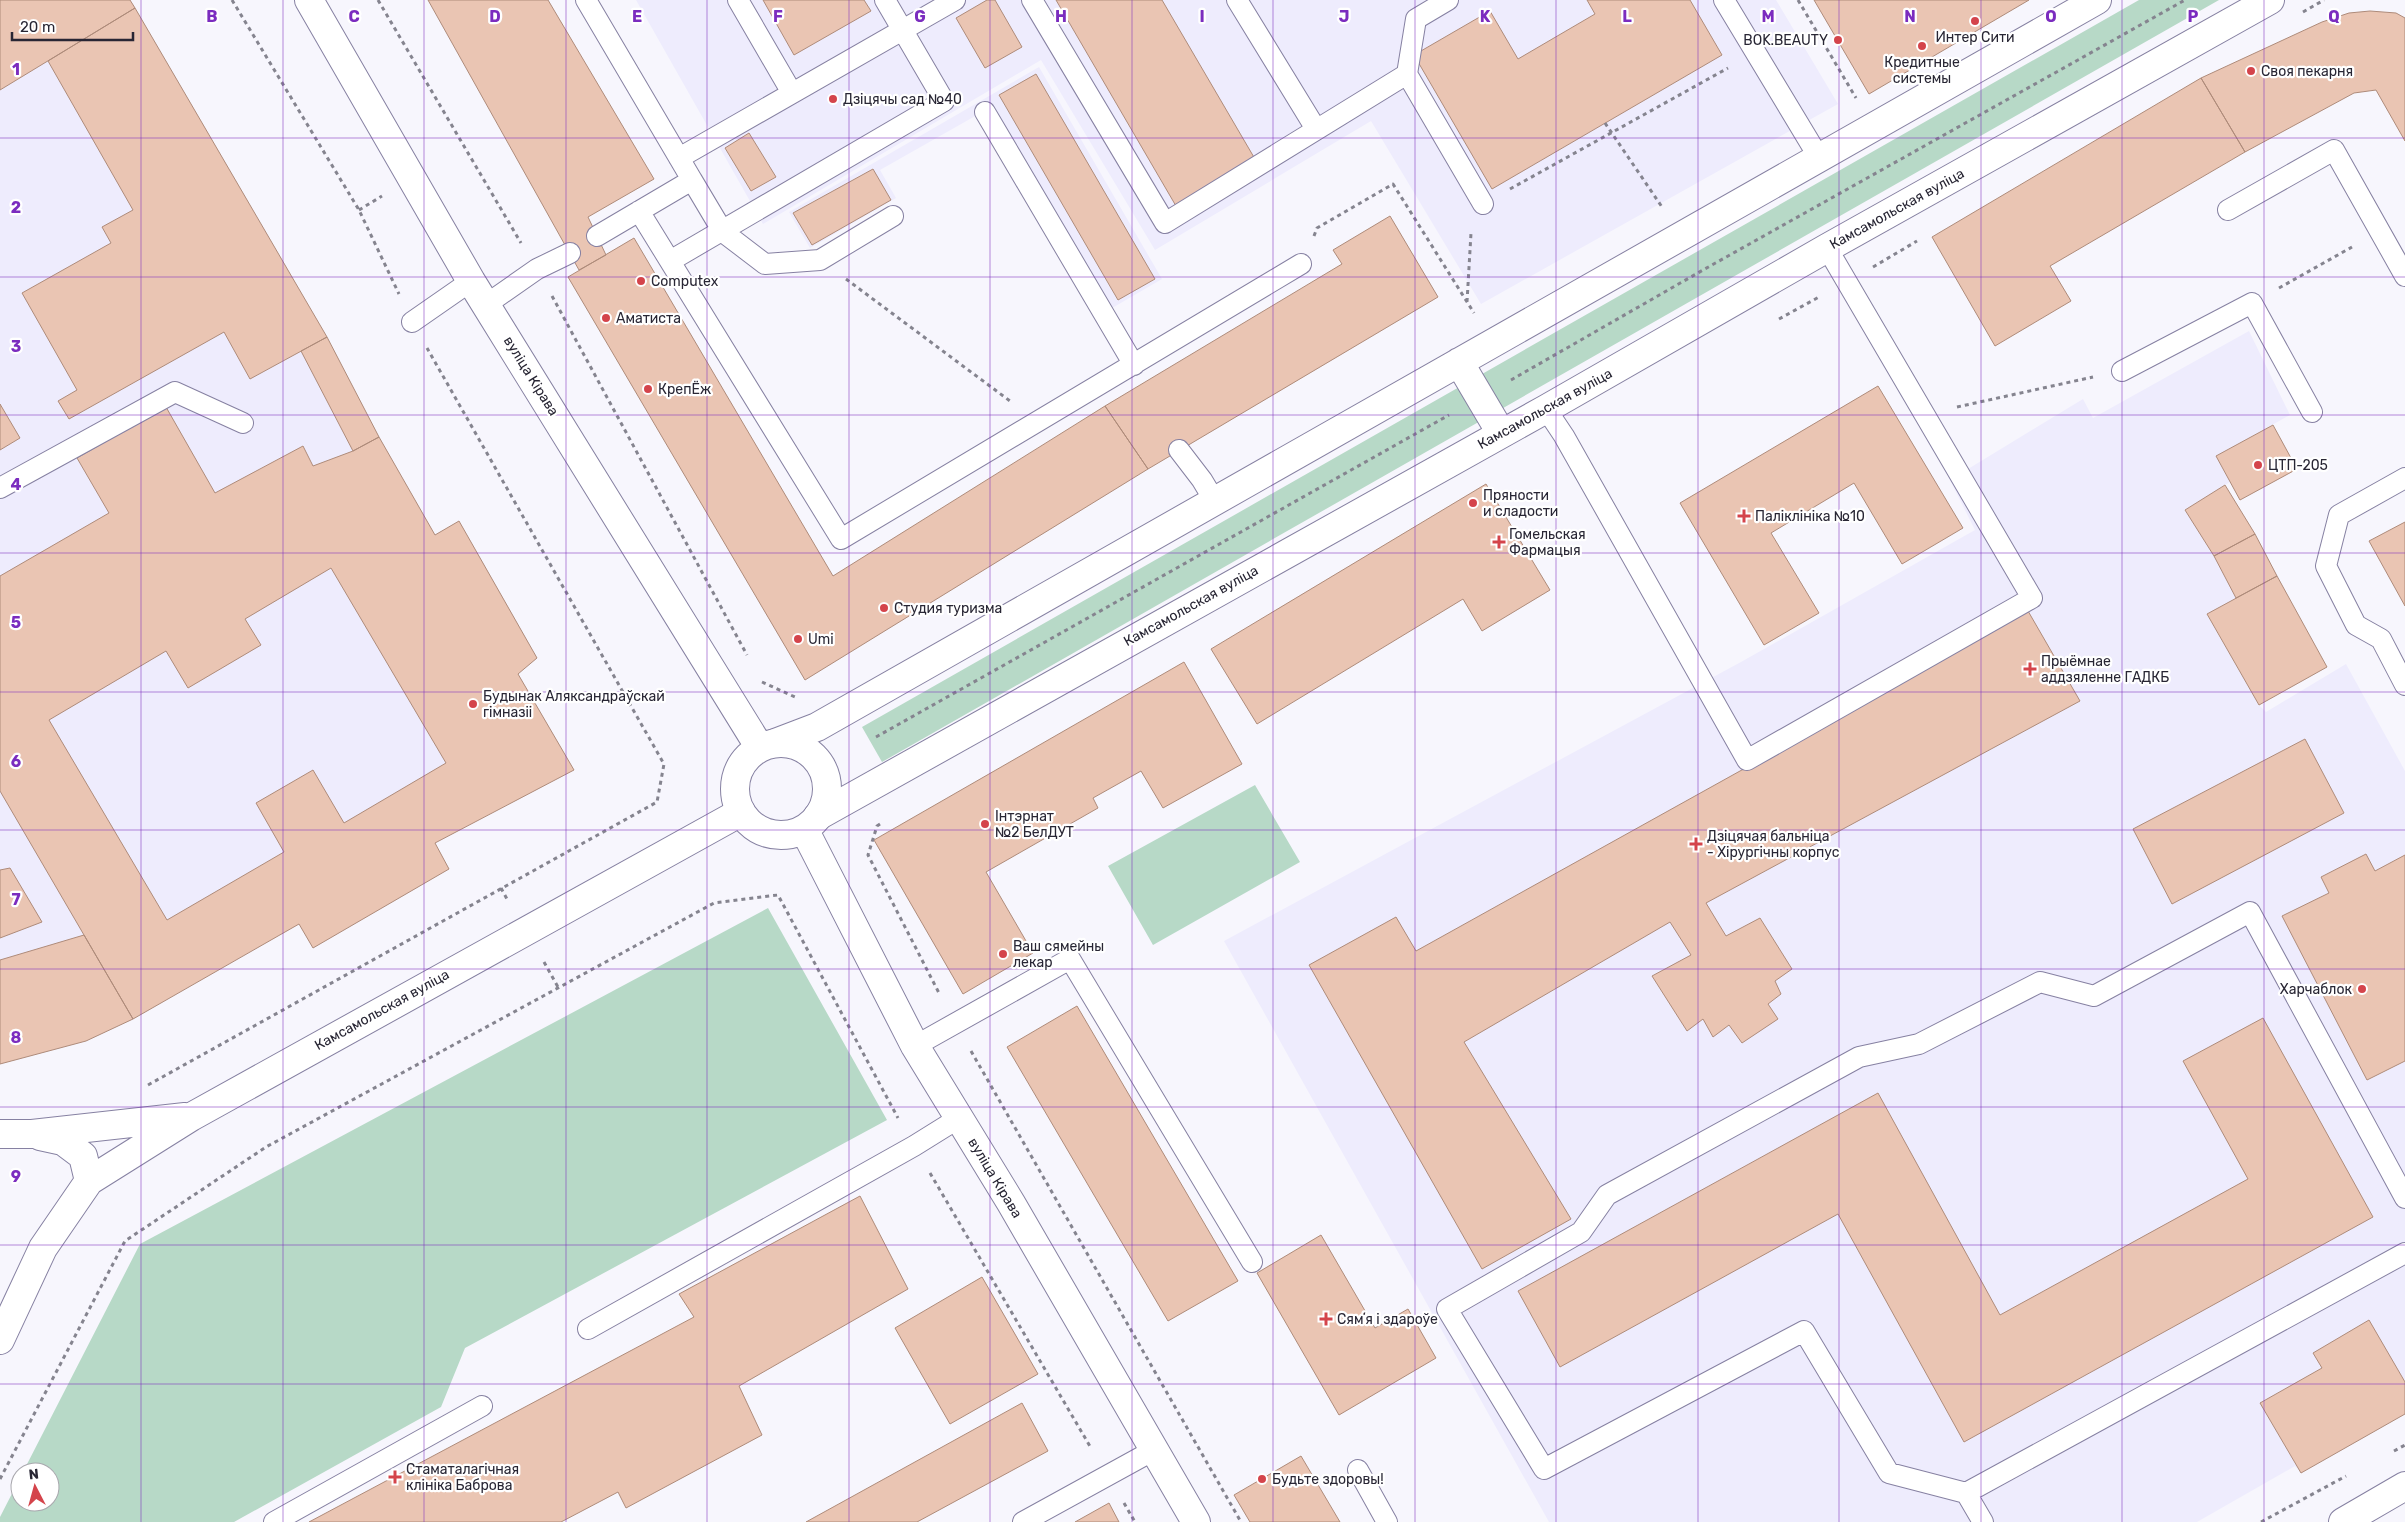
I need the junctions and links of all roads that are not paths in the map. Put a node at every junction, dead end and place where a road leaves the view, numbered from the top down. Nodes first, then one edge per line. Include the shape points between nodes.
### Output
1 (310, 0) edge
2 (586, 0) edge
3 (738, 0) edge
4 (885, 0) edge
5 (955, 0) edge
6 (1032, 0) edge
7 (1237, 0) edge
8 (1448, 0) edge
9 (1724, 0) edge
10 (2097, 0) edge
11 (2270, 0) edge
12 (902, 30) junction
13 (1406, 74) junction
14 (792, 93) junction
15 (985, 112) dead end
16 (1316, 129) junction
17 (1818, 156) junction
18 (679, 158) junction
19 (692, 180) junction
20 (1482, 204) road end
21 (2228, 210) dead end
22 (638, 211) junction
23 (893, 216) dead end
24 (723, 232) junction
25 (597, 236) dead end
26 (1827, 248) junction
27 (570, 253) dead end
28 (670, 261) junction
29 (1301, 264) road end
30 (2405, 276) edge
31 (471, 281) junction
32 (486, 304) junction
33 (412, 322) road end
34 (1459, 362) junction
35 (1134, 365) junction
36 (2122, 371) road end
37 (1546, 409) junction
38 (2312, 412) dead end
39 (243, 423) dead end
40 (1501, 433) junction
41 (1180, 450) dead end
42 (2405, 478) edge
43 (0, 488) edge
44 (1214, 500) junction
45 (2405, 685) edge
46 (767, 745) junction
47 (741, 812) junction
48 (811, 822) junction
49 (915, 1046) junction
50 (191, 1116) junction
51 (959, 1118) junction
52 (0, 1134) edge
53 (32, 1134) junction
54 (89, 1181) junction
55 (2405, 1198) edge
56 (2405, 1253) edge
57 (1252, 1262) dead end
58 (588, 1329) dead end
59 (0, 1340) edge
60 (482, 1406) dead end
61 (1154, 1450) junction
62 (1358, 1470) dead end
63 (2405, 1486) edge
64 (1966, 1493) junction
65 (274, 1522) edge
66 (1023, 1522) edge
67 (1196, 1522) edge
68 (1387, 1522) edge
69 (1982, 1522) edge
70 (2343, 1522) edge

1 - 31 street, вуліца Кірава
2 - 18 lane
3 - 14 lane
4 - 12 lane
5 - 12 lane
6 - 16 lane via 1165,223
7 - 16 lane
8 - 13 lane via 1416,19
9 - 17 lane
10 - 17 street
11 - 26 street, Камсамольская вуліца
12 - 14 lane
12 - 24 lane via 944,101
13 - 16 lane
13 - 20 lane
14 - 18 lane
15 - 35 lane
17 - 34 street
18 - 19 lane
19 - 22 lane
19 - 24 lane
21 - 30 lane via 2334,150
22 - 25 lane
22 - 28 lane
23 - 24 lane via 820,260 765,264
24 - 28 lane
26 - 37 street, Камсамольская вуліца
26 - 37 lane via 2032,598 1747,760
27 - 32 lane via 537,269
28 - 35 lane via 841,539
29 - 35 lane
31 - 32 street, вуліца Кірава
31 - 33 lane
32 - 46 street, вуліца Кірава
34 - 40 street
34 - 44 street
36 - 38 lane via 2252,303
37 - 40 street, Камсамольская вуліца
39 - 43 lane via 176,392
40 - 48 street, Камсамольская вуліца
41 - 44 lane
42 - 45 lane via 2339,515 2326,566 2356,625 2381,639
44 - 46 street via 817,727
46 - 47 street via 747,756 739,769 735,791
46 - 48 street via 790,743 805,749 816,758 824,772 825,802
47 - 48 street via 762,831 776,834 790,834
47 - 50 street, Камсамольская вуліца
48 - 49 street, вуліца Кірава
49 - 51 street, вуліца Кірава
49 - 57 lane via 1070,959
50 - 53 street, Камсамольская вуліца
50 - 54 street
51 - 58 lane
51 - 61 street, вуліца Кірава
52 - 53 street, Камсамольская вуліца
53 - 54 street via 63,1141 83,1156
54 - 59 street via 43,1248
55 - 64 lane via 2250,912 2094,996 2040,982 1919,1044 1859,1057 1607,1195 1581,1232 1447,1309 1544,1469 1804,1331 1889,1473
56 - 64 lane
60 - 65 lane
61 - 66 lane
61 - 67 street, вуліца Кірава
62 - 68 lane
63 - 70 street
64 - 69 lane

